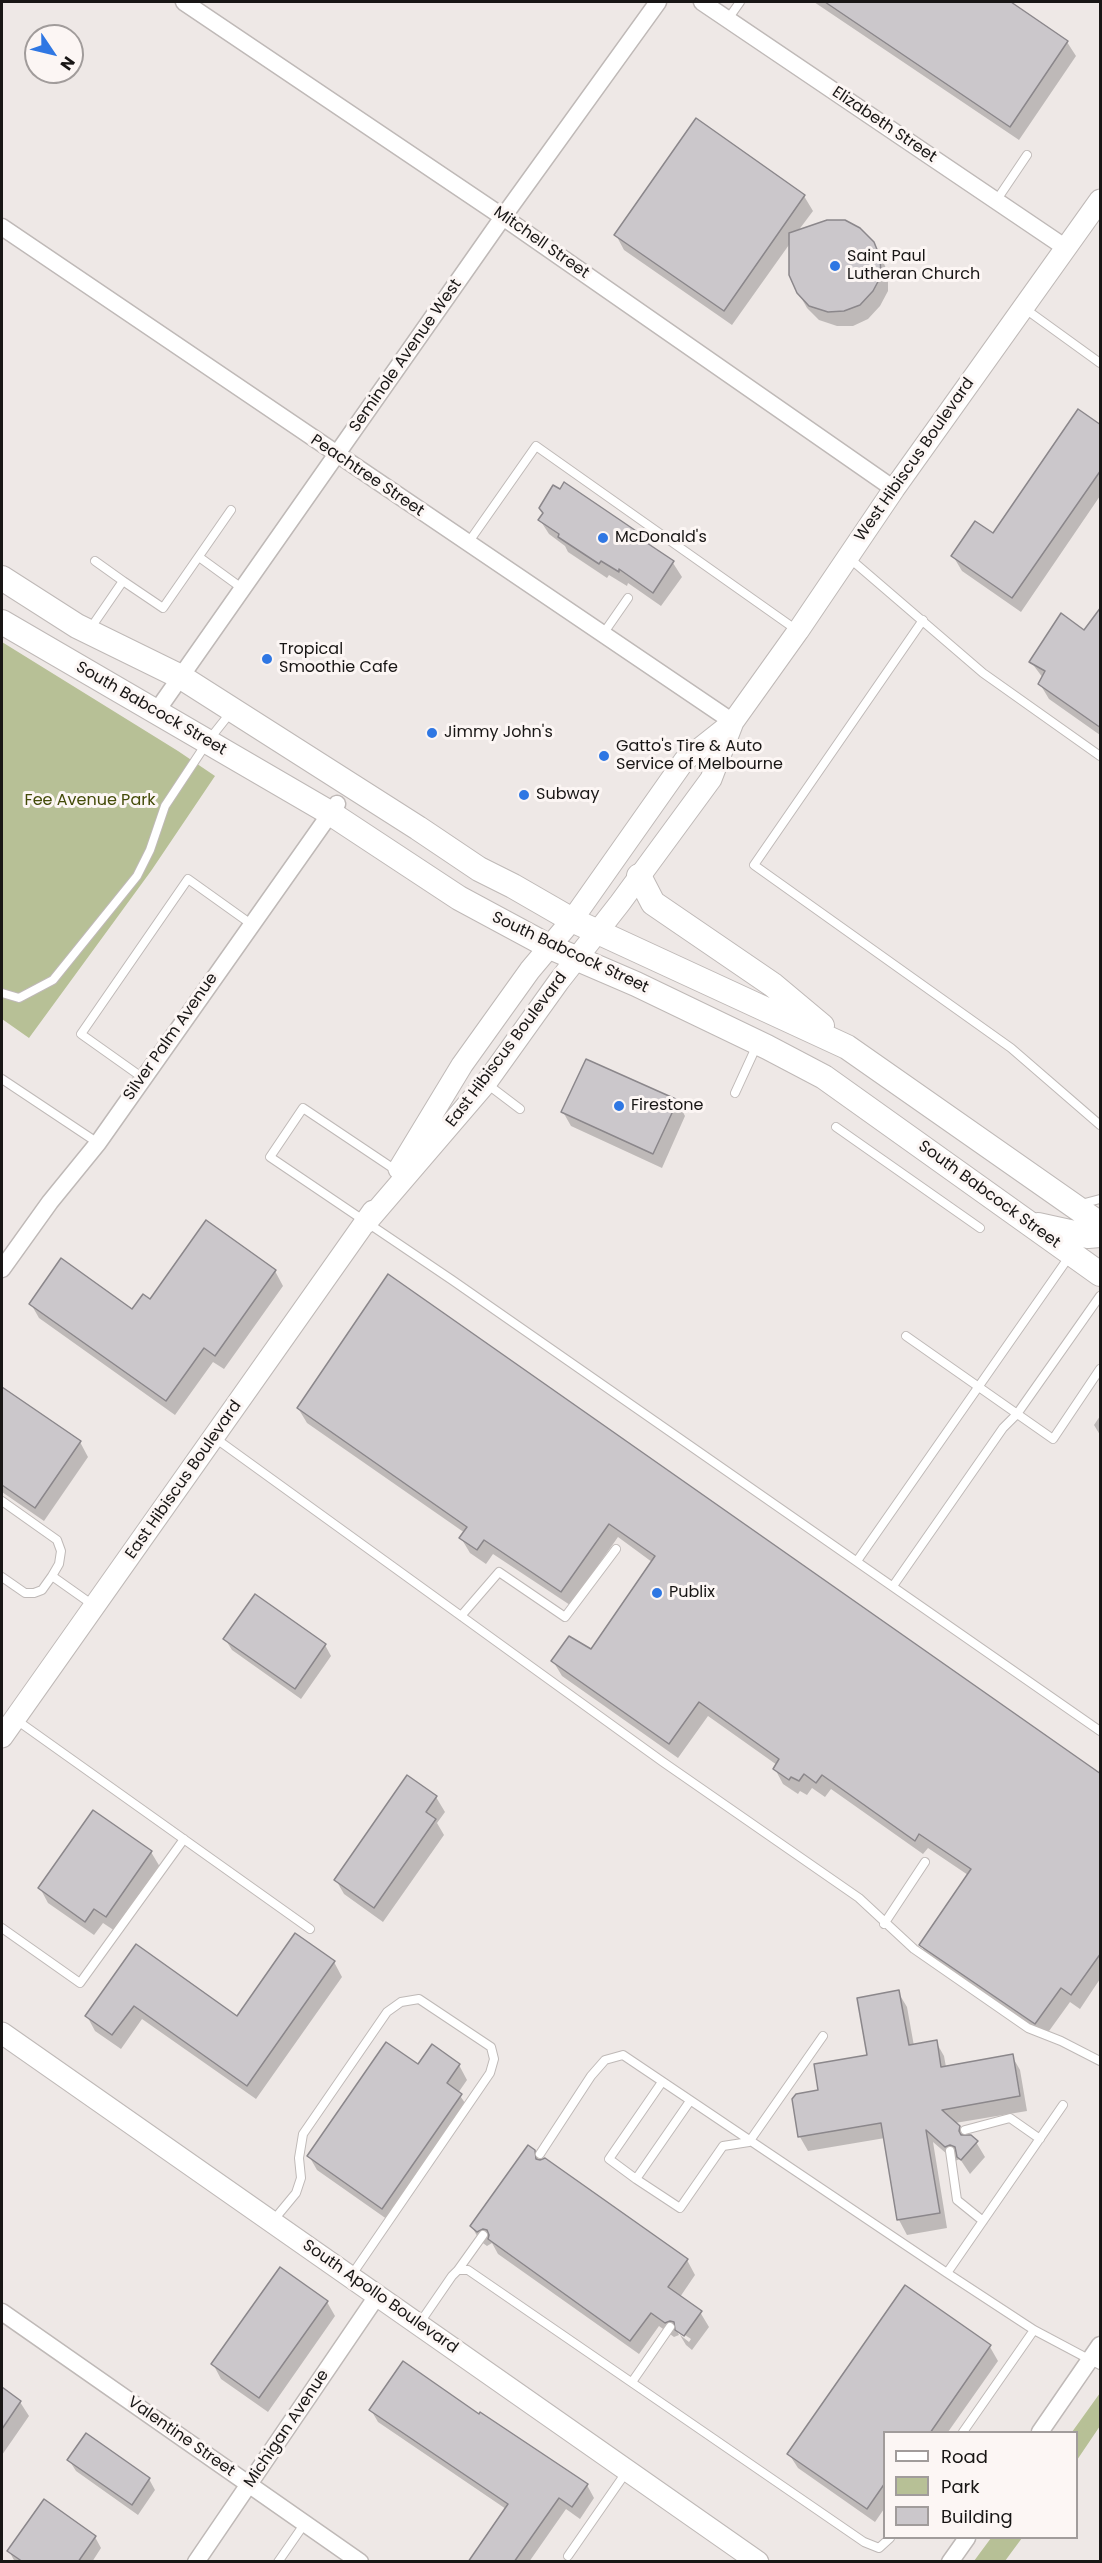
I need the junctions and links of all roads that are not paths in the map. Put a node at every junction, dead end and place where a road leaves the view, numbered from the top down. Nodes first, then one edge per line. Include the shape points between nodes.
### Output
1 (183, 2) edge
2 (658, 2) edge
3 (702, 2) edge
4 (740, 2) edge
5 (728, 19) junction
6 (1027, 155) dead end
7 (1101, 200) edge
8 (996, 201) junction
9 (503, 217) junction
10 (2, 227) edge
11 (1066, 248) junction
12 (1023, 308) junction
13 (1101, 363) edge
14 (336, 456) junction
15 (894, 489) junction
16 (231, 510) dead end
17 (468, 543) junction
18 (848, 556) junction
19 (199, 557) junction
20 (95, 561) dead end
21 (2, 578) edge
22 (123, 581) junction
23 (243, 589) junction
24 (628, 598) dead end
25 (923, 620) junction
26 (2, 622) edge
27 (798, 631) junction
28 (88, 632) junction
29 (603, 634) junction
30 (181, 677) junction
31 (232, 710) junction
32 (156, 712) junction
33 (733, 722) junction
34 (208, 741) junction
35 (1101, 756) edge
36 (334, 809) junction
37 (639, 876) junction
38 (572, 920) junction
39 (251, 924) junction
40 (599, 931) junction
41 (550, 947) junction
42 (578, 958) junction
43 (2, 993) edge
44 (758, 1042) junction
45 (847, 1047) junction
46 (143, 1078) junction
47 (2, 1079) edge
48 (486, 1083) junction
49 (735, 1094) dead end
50 (520, 1109) dead end
51 (1101, 1125) edge
52 (836, 1126) dead end
53 (98, 1143) junction
54 (398, 1172) junction
55 (1101, 1199) edge
56 (1074, 1205) junction
57 (366, 1223) junction
58 (1027, 1223) junction
59 (1101, 1224) edge
60 (980, 1228) dead end
61 (1101, 1235) edge
62 (1071, 1254) junction
63 (1101, 1254) edge
64 (2, 1269) edge
65 (1101, 1274) edge
66 (1101, 1296) edge
67 (906, 1336) dead end
68 (1101, 1369) edge
69 (1092, 1382) junction
70 (977, 1386) junction
71 (1101, 1387) edge
72 (1017, 1414) junction
73 (214, 1437) junction
74 (2, 1501) edge
75 (616, 1549) dead end
76 (857, 1561) junction
77 (52, 1576) junction
78 (2, 1577) edge
79 (893, 1586) junction
80 (94, 1606) junction
81 (461, 1616) junction
82 (15, 1719) junction
83 (1101, 1731) edge
84 (2, 1737) edge
85 (184, 1839) junction
86 (926, 1862) dead end
87 (884, 1924) junction
88 (2, 1928) edge
89 (310, 1929) dead end
90 (2, 2033) edge
91 (823, 2036) dead end
92 (1101, 2061) edge
93 (662, 2082) junction
94 (690, 2101) junction
95 (1063, 2105) dead end
96 (965, 2130) dead end
97 (1040, 2139) junction
98 (750, 2142) junction
99 (950, 2151) dead end
100 (540, 2154) dead end
101 (636, 2179) junction
102 (983, 2221) junction
103 (272, 2222) junction
104 (483, 2235) dead end
105 (458, 2270) junction
106 (947, 2273) junction
107 (350, 2276) junction
108 (377, 2296) junction
109 (2, 2312) edge
110 (419, 2325) junction
111 (670, 2327) dead end
112 (1034, 2330) junction
113 (1101, 2345) edge
114 (1096, 2362) edge
115 (632, 2382) junction
116 (964, 2431) edge
117 (1042, 2431) edge
118 (627, 2471) junction
119 (249, 2485) junction
120 (305, 2523) junction
121 (889, 2539) edge
122 (966, 2539) edge
123 (568, 2556) dead end
124 (756, 2561) edge
125 (196, 2562) edge
126 (278, 2562) edge
127 (360, 2562) edge
128 (950, 2562) edge

1 - 9 street, Mitchell Street
2 - 9 street, Seminole Avenue West
3 - 5 street, Elizabeth Street
4 - 5 lane
5 - 8 street, Elizabeth Street
6 - 8 lane
7 - 11 street, West Hibiscus Boulevard
8 - 11 street, Elizabeth Street
9 - 14 street, Seminole Avenue West
9 - 15 street, Mitchell Street
10 - 14 street, Peachtree Street
11 - 12 street, West Hibiscus Boulevard
12 - 13 lane
12 - 15 street, West Hibiscus Boulevard
14 - 17 street, Peachtree Street
14 - 23 street, Seminole Avenue West
15 - 18 street, West Hibiscus Boulevard
16 - 19 lane
17 - 27 lane via 536,446
17 - 29 street, Peachtree Street
18 - 25 lane
18 - 27 street, West Hibiscus Boulevard
19 - 22 lane via 163,608
19 - 23 lane
20 - 22 lane
21 - 28 main road, South Babcock Street
22 - 28 lane
23 - 30 street, Seminole Avenue West
24 - 29 lane
25 - 35 lane via 983,673
25 - 51 lane via 754,865 1011,1048
26 - 32 main road, South Babcock Street
27 - 33 street, West Hibiscus Boulevard
28 - 30 main road, South Babcock Street
29 - 33 street, Peachtree Street
30 - 31 main road, South Babcock Street
30 - 32 street, Seminole Avenue West
31 - 34 lane
31 - 38 main road, South Babcock Street via 478,869
32 - 34 main road, South Babcock Street
33 - 37 street, West Hibiscus Boulevard via 711,779
33 - 38 street, West Hibiscus Boulevard via 684,761
34 - 36 main road, South Babcock Street
34 - 43 lane via 165,806 137,876 53,980 19,998
36 - 39 street, Silver Palm Avenue
36 - 41 main road, South Babcock Street via 459,898
37 - 40 street, West Hibiscus Boulevard
37 - 45 main road via 653,903 773,984
38 - 40 main road, South Babcock Street
38 - 41 street, East Hibiscus Boulevard
39 - 46 street, Silver Palm Avenue
39 - 46 lane via 188,879 81,1034
40 - 42 street, East Hibiscus Boulevard
40 - 45 main road, South Babcock Street
41 - 42 main road, South Babcock Street
41 - 54 street, East Hibiscus Boulevard via 462,1065
42 - 44 main road, South Babcock Street
42 - 48 street, East Hibiscus Boulevard
44 - 49 lane
44 - 58 main road, South Babcock Street via 825,1077
45 - 56 main road, South Babcock Street
46 - 53 street, Silver Palm Avenue
47 - 53 lane
48 - 50 lane
48 - 57 street, East Hibiscus Boulevard
52 - 60 lane
53 - 64 street, Silver Palm Avenue
54 - 57 street, East Hibiscus Boulevard
54 - 57 lane via 303,1108 270,1157
55 - 56 lane
56 - 59 main road, South Babcock Street
57 - 73 street, East Hibiscus Boulevard
57 - 76 lane
58 - 61 main road via 1088,1236
58 - 62 main road, South Babcock Street
62 - 63 main road
62 - 65 main road, South Babcock Street
62 - 70 lane
66 - 72 lane
67 - 70 lane
68 - 69 lane
69 - 71 lane
69 - 72 lane via 1053,1439
70 - 72 lane
70 - 76 lane
72 - 79 lane
73 - 80 street, East Hibiscus Boulevard
73 - 81 lane
74 - 77 lane via 57,1540 61,1551
75 - 81 lane via 565,1617 499,1572
76 - 79 lane
77 - 78 lane via 42,1590 34,1593 25,1593
77 - 80 lane
79 - 83 lane
80 - 82 street, East Hibiscus Boulevard
81 - 87 lane via 859,1898
82 - 84 street, East Hibiscus Boulevard
82 - 85 lane
85 - 88 lane via 80,1983
85 - 89 lane
86 - 87 lane
87 - 92 lane via 1028,2028
90 - 103 street, South Apollo Boulevard
91 - 98 lane
93 - 94 lane
93 - 100 lane via 623,2055 605,2060
93 - 101 lane via 609,2159
94 - 98 lane
94 - 101 lane
95 - 97 lane
96 - 97 lane via 1010,2118
97 - 102 lane
98 - 101 lane via 723,2146 680,2208
98 - 106 lane
99 - 102 lane via 957,2200
102 - 106 lane
103 - 107 street, South Apollo Boulevard
103 - 107 lane via 296,2193 301,2178 303,2134 387,2012 401,2002 419,1999 491,2047 495,2059 490,2073
104 - 105 lane
105 - 110 lane
105 - 115 lane via 468,2270
106 - 112 lane
107 - 108 street, South Apollo Boulevard
108 - 110 street, South Apollo Boulevard
108 - 119 street, Michigan Avenue
109 - 119 street, Valentine Street
110 - 118 street, South Apollo Boulevard
111 - 115 lane
112 - 114 lane
112 - 116 lane
113 - 114 street
114 - 117 street
115 - 121 lane via 864,2542 879,2548
118 - 123 lane
118 - 124 street, South Apollo Boulevard
119 - 120 street, Valentine Street
119 - 125 street, Michigan Avenue
120 - 126 lane
120 - 127 street, Valentine Street
122 - 128 street

